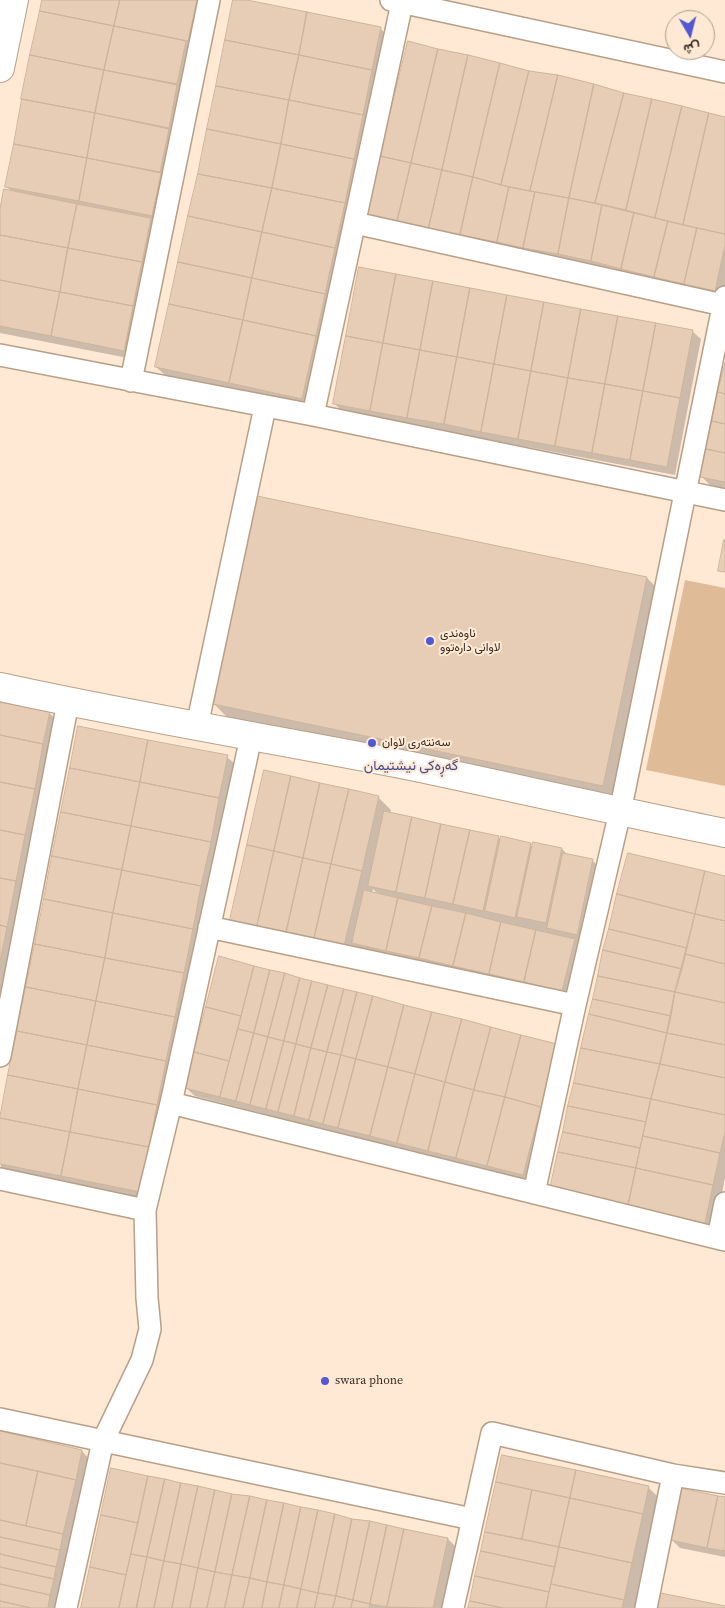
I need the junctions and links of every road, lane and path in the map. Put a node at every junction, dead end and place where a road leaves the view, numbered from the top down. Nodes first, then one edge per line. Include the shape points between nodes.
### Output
1 (14, 0) edge
2 (210, 0) edge
3 (397, 2) edge
4 (0, 68) edge
5 (725, 72) edge
6 (355, 223) junction
7 (724, 301) edge
8 (0, 355) edge
9 (131, 382) junction
10 (265, 406) junction
11 (313, 415) junction
12 (686, 491) junction
13 (725, 500) edge
14 (0, 687) edge
15 (68, 702) junction
16 (197, 726) junction
17 (250, 737) junction
18 (620, 812) junction
19 (725, 833) edge
20 (209, 927) junction
21 (574, 1005) junction
22 (0, 1056) edge
23 (171, 1103) junction
24 (0, 1179) edge
25 (534, 1193) junction
26 (725, 1203) edge
27 (145, 1210) junction
28 (721, 1239) edge
29 (0, 1418) edge
30 (103, 1441) junction
31 (673, 1475) junction
32 (725, 1483) edge
33 (472, 1519) junction
34 (66, 1608) edge
35 (453, 1608) edge
36 (646, 1608) edge

1 - 4 street
2 - 9 street
3 - 5 street
3 - 6 street
6 - 7 street
6 - 11 street
7 - 12 street
8 - 9 street
9 - 10 street
10 - 11 street
10 - 16 street
11 - 12 street
12 - 13 street
12 - 18 street
14 - 15 street
15 - 16 street
15 - 22 street
16 - 17 street
17 - 18 street via 411,766
17 - 20 street
18 - 19 street
18 - 21 street
20 - 21 street
20 - 23 street
21 - 25 street
23 - 25 street
23 - 27 street
24 - 27 street
25 - 28 street
26 - 28 street
27 - 30 street via 150,1329 142,1360
29 - 30 street
30 - 33 street
30 - 34 street
31 - 32 street
31 - 33 street via 492,1433
31 - 36 street
33 - 35 street

